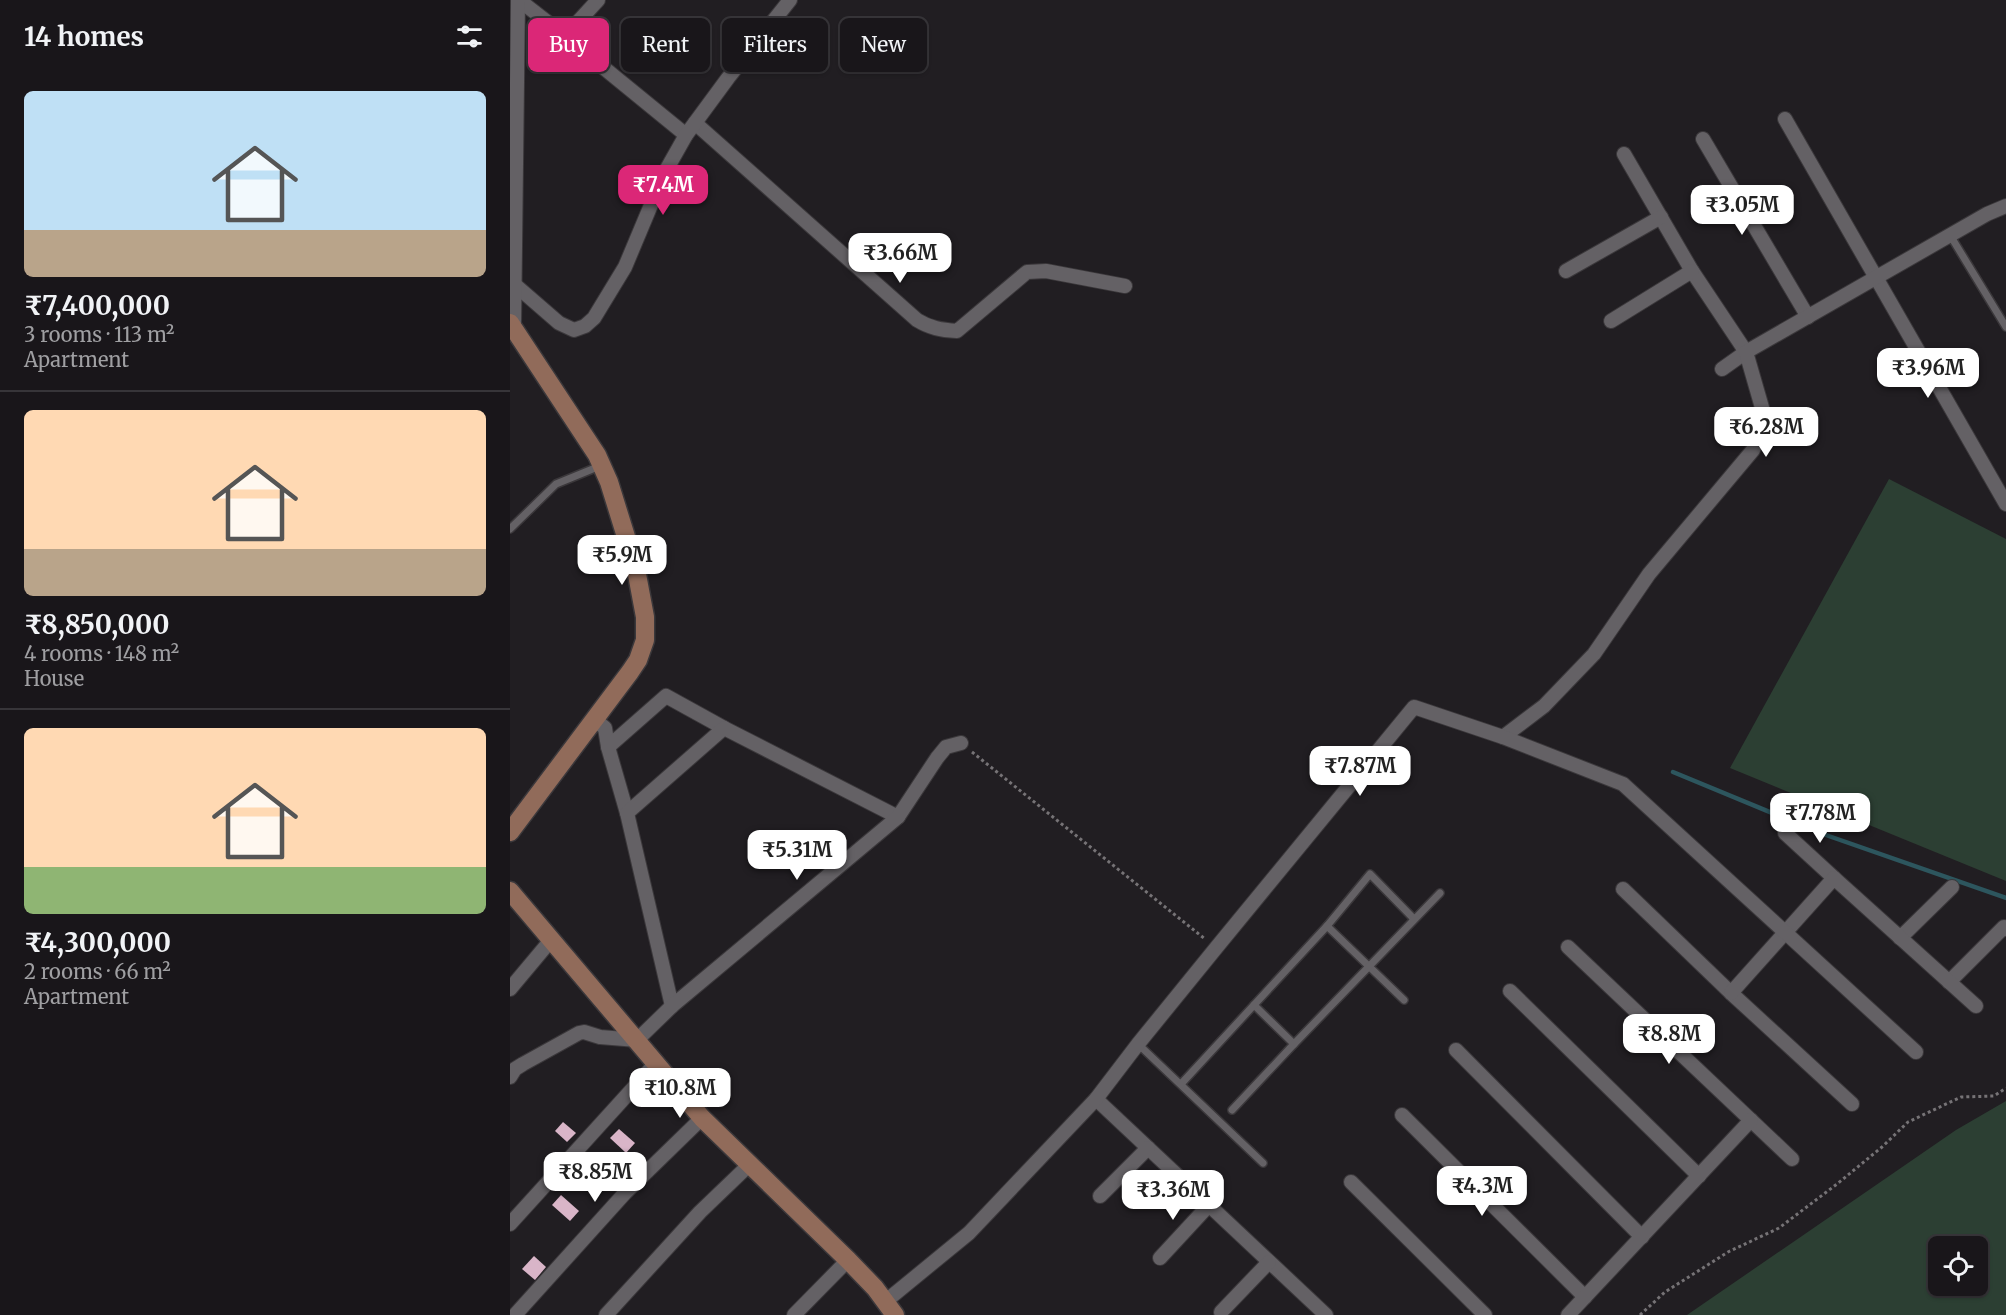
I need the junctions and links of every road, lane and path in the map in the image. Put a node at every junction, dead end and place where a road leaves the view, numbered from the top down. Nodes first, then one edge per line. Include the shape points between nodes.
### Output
1 (518, 0) edge
2 (598, 0) edge
3 (790, 0) edge
4 (542, 18) edge
5 (582, 18) edge
6 (609, 71) edge
7 (1785, 119) dead end
8 (695, 123) junction
9 (686, 135) junction
10 (1703, 140) dead end
11 (1624, 154) dead end
12 (2006, 206) edge
13 (1661, 217) junction
14 (1950, 235) junction
15 (1566, 271) dead end
16 (1692, 271) junction
17 (1875, 278) junction
18 (514, 284) junction
19 (1125, 286) dead end
20 (1808, 317) junction
21 (1611, 321) dead end
22 (512, 326) edge
23 (2006, 327) edge
24 (1746, 352) junction
25 (1722, 369) dead end
26 (602, 465) junction
27 (2006, 504) edge
28 (510, 529) edge
29 (594, 719) junction
30 (724, 728) junction
31 (1503, 737) junction
32 (960, 743) joint
33 (608, 747) junction
34 (627, 813) junction
35 (898, 817) junction
36 (510, 832) edge
37 (1785, 833) dead end
38 (1834, 878) junction
39 (1952, 887) dead end
40 (1623, 889) dead end
41 (510, 891) edge
42 (1440, 892) dead end
43 (1414, 919) junction
44 (1327, 926) junction
45 (2005, 927) edge
46 (1785, 933) junction
47 (1900, 938) junction
48 (551, 940) junction
49 (1568, 947) dead end
50 (1216, 948) junction
51 (1369, 966) junction
52 (1949, 982) junction
53 (510, 989) edge
54 (1510, 991) dead end
55 (1731, 993) junction
56 (1404, 1000) dead end
57 (1254, 1005) junction
58 (672, 1006) junction
59 (1976, 1006) dead end
60 (637, 1040) junction
61 (1138, 1044) junction
62 (1294, 1044) junction
63 (1456, 1050) dead end
64 (1916, 1052) dead end
65 (656, 1063) junction
66 (510, 1077) edge
67 (1181, 1084) junction
68 (2006, 1088) edge
69 (1096, 1099) junction
70 (1852, 1104) dead end
71 (1232, 1110) dead end
72 (1401, 1114) dead end
73 (702, 1118) junction
74 (1751, 1120) junction
75 (1148, 1148) junction
76 (1792, 1159) dead end
77 (1263, 1163) dead end
78 (749, 1165) junction
79 (1699, 1176) junction
80 (1351, 1182) dead end
81 (1100, 1196) dead end
82 (1209, 1205) junction
83 (510, 1224) edge
84 (1642, 1237) junction
85 (1160, 1258) dead end
86 (848, 1260) junction
87 (1269, 1262) junction
88 (1585, 1297) junction
89 (890, 1308) edge
90 (514, 1309) edge
91 (1221, 1312) dead end
92 (606, 1315) edge
93 (794, 1315) edge
94 (1326, 1315) edge
95 (1485, 1315) edge
96 (1568, 1315) edge
97 (1640, 1315) edge

1 - 4 street
1 - 18 street
2 - 5 street
3 - 8 street
6 - 9 street
7 - 17 street
8 - 9 street
8 - 19 street via 928,326 957,331 1028,272 1046,271
9 - 18 street via 664,174 625,267 585,326 574,330 559,323
10 - 20 street
11 - 13 street
12 - 14 street
13 - 15 street
13 - 16 street
14 - 17 street
14 - 23 lane
16 - 21 street
16 - 24 street
17 - 20 street
17 - 27 street
18 - 22 street
20 - 24 street
22 - 26 street
24 - 25 street
24 - 31 street via 1765,418 1753,450 1648,574 1594,654 1544,706
26 - 28 lane via 556,484
26 - 29 street via 640,585 646,629 638,660
29 - 33 street via 604,728
29 - 36 street
30 - 33 street via 666,696
30 - 34 street
30 - 35 street
31 - 46 street via 1623,784
31 - 50 street via 1414,707
32 - 35 street via 941,752
32 - 50 path
33 - 34 street
34 - 58 street
35 - 58 street
37 - 38 street
38 - 46 street
38 - 47 street
39 - 47 street
40 - 55 street
41 - 48 street
42 - 43 lane
43 - 44 lane via 1370,874
43 - 51 lane
44 - 51 lane
44 - 57 lane
45 - 52 street
46 - 55 street
46 - 64 street
47 - 52 street
48 - 53 street
48 - 60 street
49 - 74 street
50 - 61 street
51 - 56 lane
51 - 62 lane
52 - 59 street
54 - 79 street
55 - 70 street
57 - 62 lane
57 - 67 lane
58 - 60 street
60 - 65 street
60 - 66 street via 579,1033 523,1064
61 - 67 lane
61 - 69 street
62 - 71 lane
63 - 84 street
65 - 73 street
65 - 83 street
67 - 77 lane
68 - 97 path via 1994,1095 1961,1097 1908,1122 1779,1228 1728,1252 1665,1292
69 - 75 street
69 - 89 street via 969,1233
72 - 88 street
73 - 78 street
73 - 90 street
74 - 76 street
74 - 79 street
75 - 81 street
75 - 82 street
78 - 86 street
78 - 92 street via 700,1212
79 - 84 street
80 - 95 street
82 - 85 street
82 - 87 street
84 - 88 street
86 - 89 street
86 - 93 street
87 - 91 street
87 - 94 street
88 - 96 street

